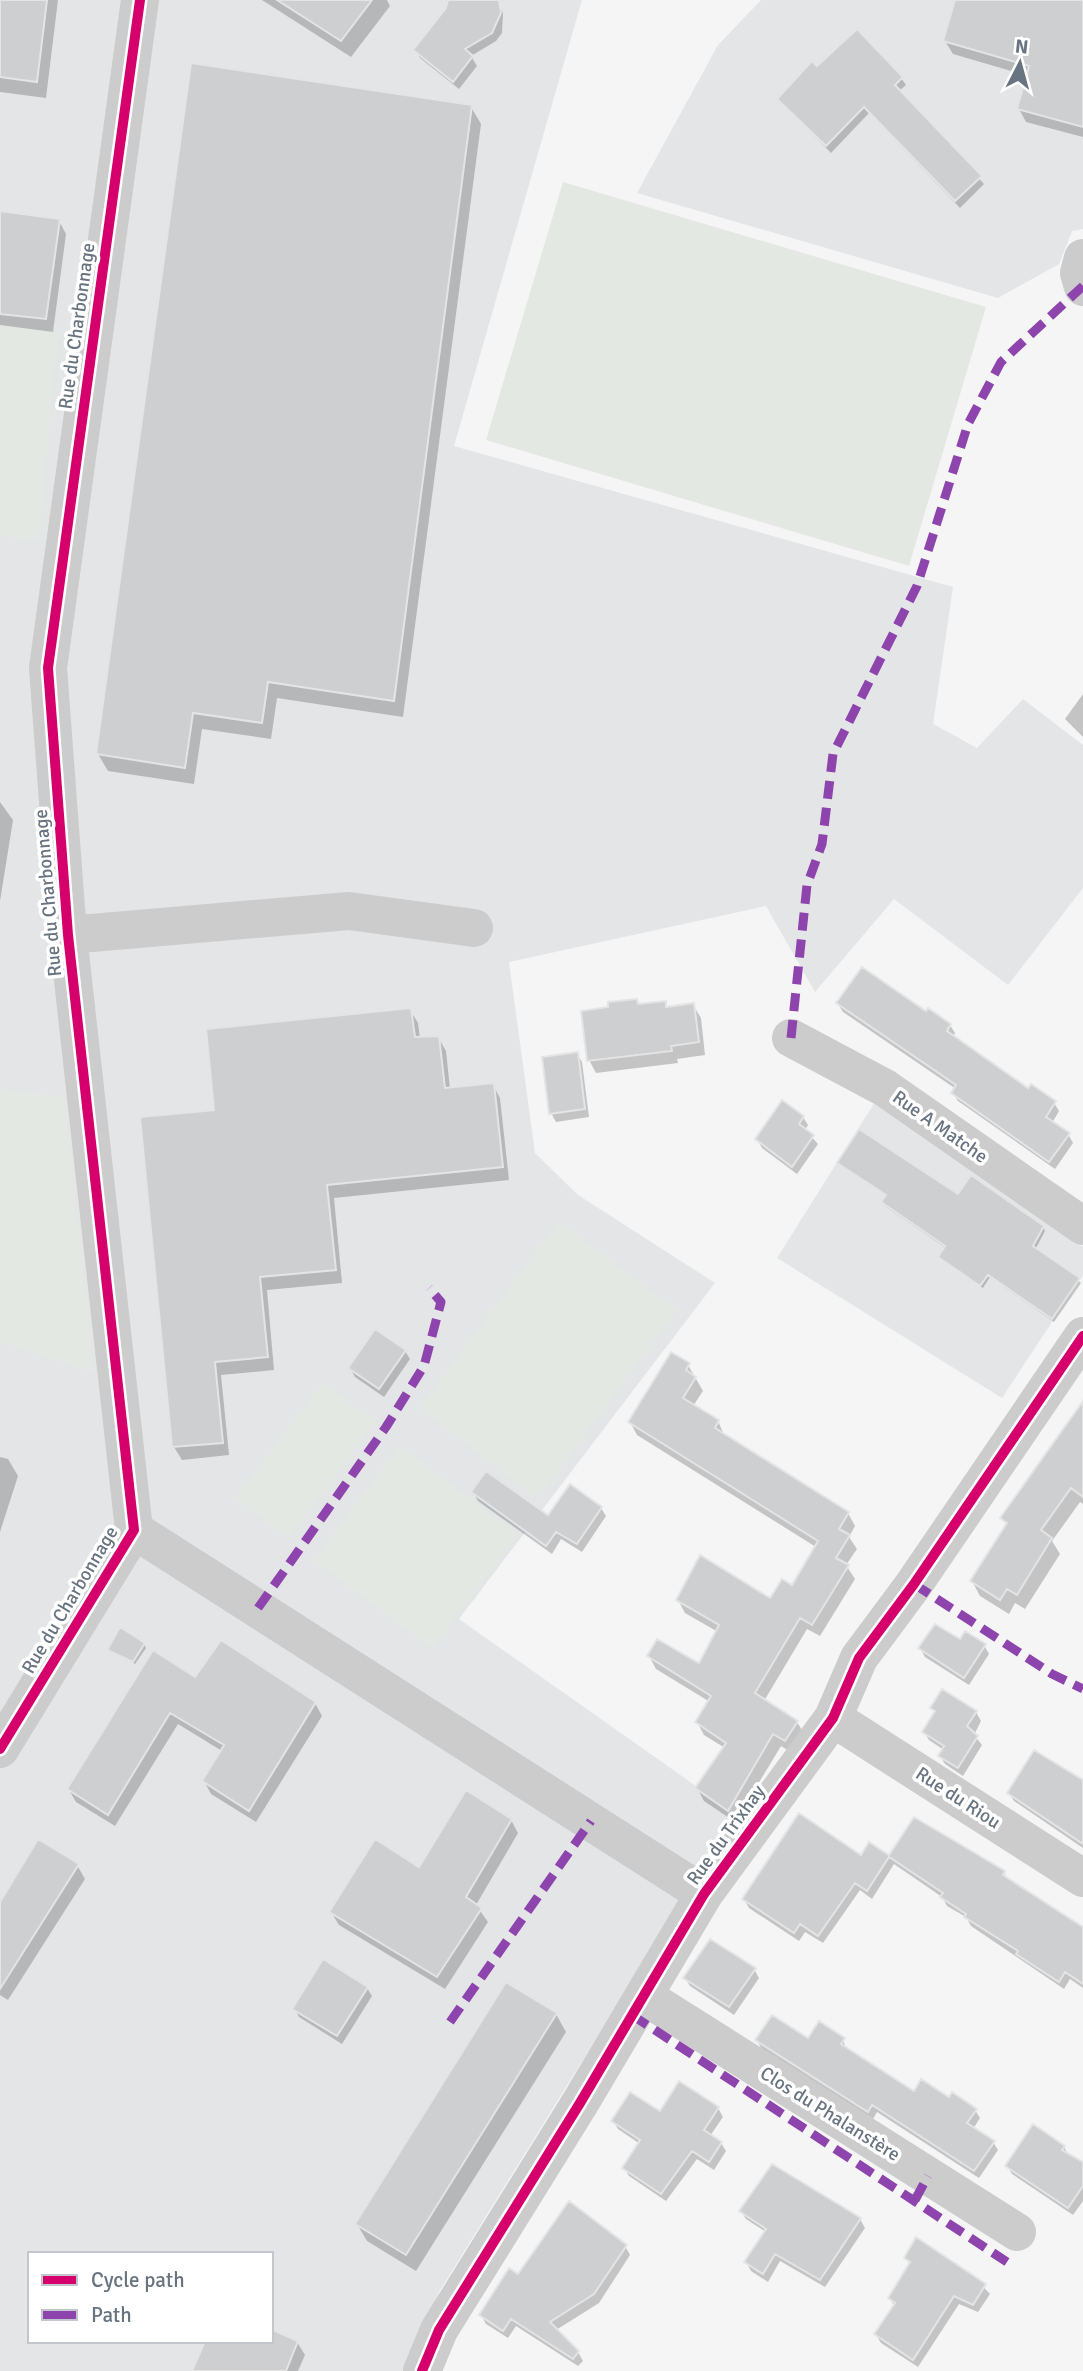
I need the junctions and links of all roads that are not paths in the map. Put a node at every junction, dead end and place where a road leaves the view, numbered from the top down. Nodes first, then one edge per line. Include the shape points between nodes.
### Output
1 (140, 0) edge
2 (1083, 258) edge
3 (1083, 286) edge
4 (474, 928) dead end
5 (68, 935) junction
6 (791, 1038) dead end
7 (1083, 1226) edge
8 (1083, 1336) edge
9 (134, 1530) junction
10 (833, 1718) junction
11 (0, 1749) edge
12 (1083, 1878) edge
13 (704, 1894) junction
14 (644, 1996) junction
15 (1017, 2232) dead end
16 (422, 2371) edge

1 - 5 street, Rue du Charbonnage via 48,668
2 - 3 street via 1079,273
4 - 5 street, Rue du Charbonnage via 349,911
5 - 9 street, Rue du Charbonnage
6 - 7 street, Rue A Matche via 885,1088
8 - 10 street, Rue du Trixhay via 859,1658
9 - 11 street, Rue du Charbonnage
9 - 13 street, Rue du Charbonnage
10 - 12 street, Rue du Riou
10 - 13 street, Rue du Trixhay
13 - 14 street, Rue du Trixhay
14 - 15 street, Clos du Phalanstère
14 - 16 street, Rue du Trixhay via 439,2330

